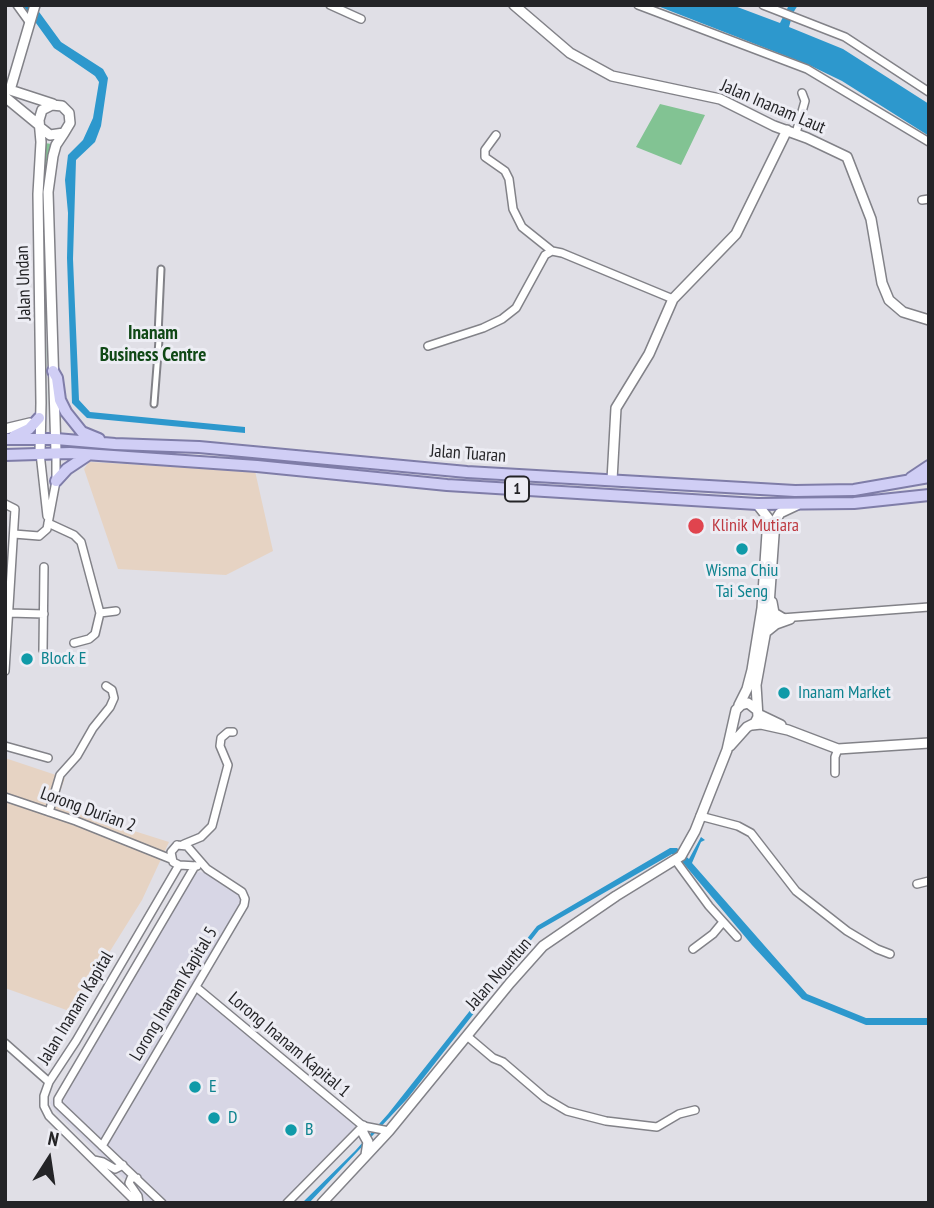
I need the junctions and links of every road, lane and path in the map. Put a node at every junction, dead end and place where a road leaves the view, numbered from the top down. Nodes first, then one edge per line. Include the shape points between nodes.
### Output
1 (17, 5) edge
2 (35, 5) edge
3 (330, 5) edge
4 (514, 5) edge
5 (638, 5) edge
6 (763, 5) edge
7 (782, 9) edge
8 (360, 19) dead end
9 (30, 23) junction
10 (7, 92) edge
11 (929, 92) edge
12 (802, 93) dead end
13 (57, 104) junction
14 (40, 127) junction
15 (791, 132) junction
16 (64, 133) junction
17 (496, 135) dead end
18 (929, 142) edge
19 (552, 251) junction
20 (161, 269) dead end
21 (673, 299) junction
22 (929, 320) edge
23 (428, 346) dead end
24 (53, 371) junction
25 (41, 403) junction
26 (154, 404) dead end
27 (39, 418) junction
28 (5, 429) edge
29 (41, 438) junction
30 (5, 439) edge
31 (56, 439) junction
32 (115, 444) junction
33 (56, 452) junction
34 (40, 453) junction
35 (88, 455) junction
36 (5, 456) edge
37 (929, 466) edge
38 (929, 479) edge
39 (612, 480) junction
40 (55, 481) junction
41 (906, 482) junction
42 (925, 497) edge
43 (757, 503) junction
44 (5, 504) edge
45 (798, 505) junction
46 (48, 523) junction
47 (14, 534) junction
48 (44, 567) dead end
49 (8, 582) edge
50 (770, 590) junction
51 (929, 607) edge
52 (116, 611) dead end
53 (9, 613) junction
54 (100, 613) junction
55 (44, 614) junction
56 (787, 619) junction
57 (768, 620) junction
58 (766, 632) junction
59 (74, 642) dead end
60 (43, 650) dead end
61 (752, 670) junction
62 (5, 671) edge
63 (106, 686) dead end
64 (736, 712) junction
65 (757, 712) junction
66 (751, 725) junction
67 (233, 732) dead end
68 (929, 742) edge
69 (5, 746) edge
70 (838, 748) junction
71 (727, 750) junction
72 (48, 758) dead end
73 (835, 773) dead end
74 (5, 797) edge
75 (49, 812) junction
76 (700, 816) junction
77 (180, 845) junction
78 (191, 852) junction
79 (159, 853) junction
80 (171, 859) junction
81 (676, 861) junction
82 (183, 864) junction
83 (195, 866) junction
84 (207, 869) junction
85 (929, 881) edge
86 (918, 884) dead end
87 (723, 922) junction
88 (737, 937) dead end
89 (693, 950) dead end
90 (890, 954) dead end
91 (196, 987) junction
92 (467, 1037) junction
93 (5, 1043) edge
94 (50, 1082) junction
95 (695, 1110) dead end
96 (363, 1126) junction
97 (389, 1131) junction
98 (102, 1146) junction
99 (366, 1156) junction
100 (93, 1160) junction
101 (123, 1165) junction
102 (130, 1171) junction
103 (137, 1178) junction
104 (118, 1184) junction
105 (138, 1203) edge
106 (162, 1203) edge
107 (287, 1203) edge
108 (322, 1203) edge

1 - 9 street
2 - 9 street
3 - 8 street
4 - 15 street, Jalan Inanam Laut via 570,53 612,76 720,99
5 - 18 street via 807,69
6 - 7 street
7 - 11 street via 855,43
9 - 10 street
10 - 13 street
10 - 14 street
12 - 15 street via 805,101
13 - 14 street via 42,110
13 - 16 street via 70,118
14 - 16 street via 50,135
14 - 25 street, Jalan Undan
15 - 21 street via 736,234
15 - 22 street, Jalan Inanam Laut via 850,160 871,219 889,300 903,312
16 - 24 street, Jalan Undan via 52,156 48,192
17 - 19 street via 485,157 505,171 522,227
19 - 21 street
19 - 23 street via 545,255 516,308 502,319
20 - 26 street
21 - 39 street via 649,354 616,408
24 - 31 street, Jalan Undan
24 - 32 main road via 60,400 71,419 89,436
25 - 27 street
25 - 29 street, Jalan Undan
27 - 28 street
27 - 30 main road via 29,429
29 - 30 main road, Jalan Tuaran / 1
29 - 31 main road, Jalan Tuaran / 1
29 - 34 street, Jalan Undan
31 - 32 main road, Jalan Tuaran / 1
31 - 33 street, Jalan Undan
32 - 39 main road, Jalan Tuaran / 1
33 - 34 main road, Jalan Tuaran / 1
33 - 35 main road, Jalan Tuaran / 1
33 - 40 street
34 - 36 main road, Jalan Tuaran / 1
34 - 46 street
35 - 40 main road
35 - 43 main road, Jalan Tuaran / 1 via 447,485
37 - 41 main road
38 - 41 main road, Jalan Tuaran / 1
39 - 41 main road, Jalan Tuaran / 1 via 795,491 854,490
40 - 46 street
42 - 45 main road, Jalan Tuaran / 1
43 - 45 main road, Jalan Tuaran / 1
43 - 61 street, Jalan Nountun via 768,519
44 - 47 street via 15,509
45 - 50 street, Jalan Nountun via 780,513 775,521
46 - 47 street via 39,536
46 - 54 street via 81,542
47 - 49 street
48 - 55 street
49 - 53 street
50 - 56 street via 774,613
50 - 57 street, Jalan Nountun
51 - 56 street
52 - 54 street
53 - 55 street
53 - 62 street
54 - 59 street via 95,635
55 - 60 street
56 - 57 street
56 - 58 street
57 - 58 street, Jalan Nountun
57 - 61 street
58 - 65 street, Jalan Nountun via 756,685
61 - 64 street, Jalan Nountun
63 - 75 street via 113,690 110,707 60,775
64 - 65 street via 748,704
64 - 66 street via 740,725
64 - 71 street, Jalan Nountun
65 - 66 street, Jalan Nountun
65 - 68 street via 833,745
66 - 70 street via 788,730
66 - 71 street, Jalan Nountun
67 - 77 street via 221,738 228,765 212,826 201,837
68 - 70 street
69 - 72 street
70 - 73 street
71 - 76 street, Jalan Nountun
74 - 75 street, Lorong Durian 2
75 - 79 street, Lorong Durian 2
76 - 81 street, Jalan Nountun
76 - 90 street via 751,833 796,891 847,931
77 - 78 street
77 - 79 street
77 - 80 street via 172,849
78 - 82 street
78 - 84 street, Lorong Inanam Kapital 5
79 - 80 street, Lorong Durian 2
80 - 82 street
81 - 87 street
81 - 92 street, Jalan Nountun via 543,946
82 - 83 street, Lorong Inanam Kapital 5
82 - 94 street, Jalan Inanam Kapital
83 - 84 street, Lorong Inanam Kapital 5
83 - 98 street via 58,1099
84 - 91 street, Lorong Inanam Kapital 5 via 242,892 245,899
85 - 86 street
87 - 88 street
87 - 89 street
91 - 96 street, Lorong Inanam Kapital 1
91 - 98 street, Lorong Inanam Kapital 5
92 - 95 street via 567,1111 657,1127
92 - 97 street, Jalan Nountun
93 - 94 street
94 - 100 street, Jalan Inanam Kapital via 44,1096 49,1116
96 - 97 street
96 - 99 street
96 - 107 street
97 - 99 street, Jalan Nountun
98 - 101 street
99 - 108 street, Jalan Nountun
100 - 101 street via 115,1169
100 - 104 street, Jalan Inanam Kapital
101 - 102 street
102 - 103 street
102 - 104 street
103 - 105 street, Jalan Inanam Kapital via 129,1183
103 - 106 street
104 - 105 street, Jalan Inanam Kapital

